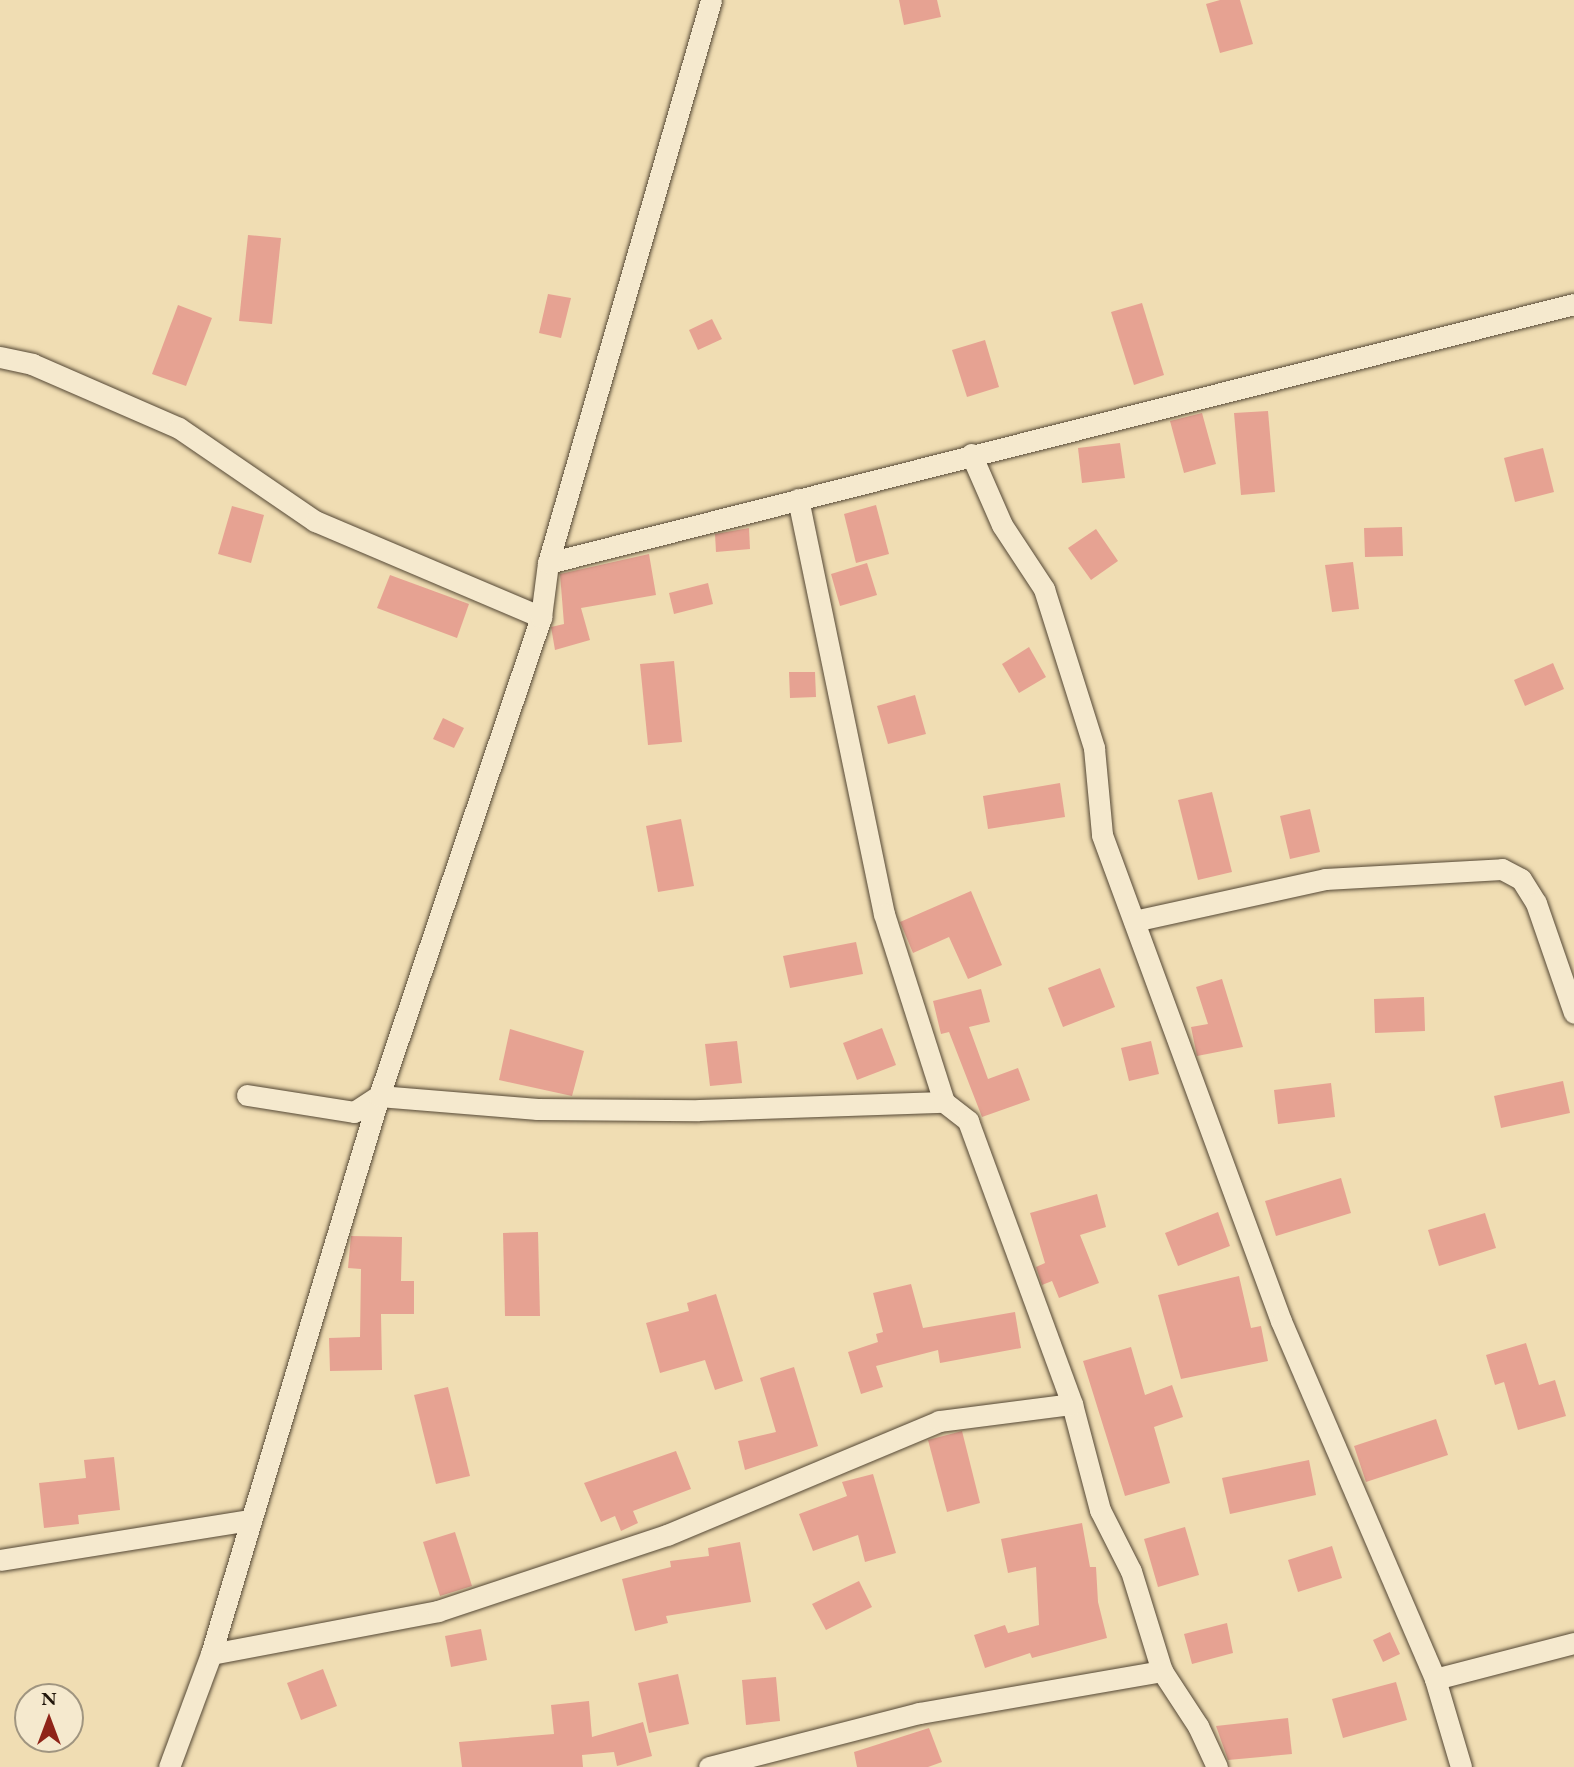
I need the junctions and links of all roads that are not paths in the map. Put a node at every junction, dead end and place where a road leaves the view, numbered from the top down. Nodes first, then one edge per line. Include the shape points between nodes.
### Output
1 (711, 0) edge
2 (1574, 304) edge
3 (0, 358) edge
4 (971, 454) junction
5 (798, 499) junction
6 (548, 563) junction
7 (541, 617) junction
8 (1134, 921) junction
9 (1574, 1013) edge
10 (247, 1095) dead end
11 (379, 1096) junction
12 (944, 1102) junction
13 (1072, 1404) junction
14 (251, 1520) junction
15 (0, 1560) edge
16 (1574, 1643) edge
17 (211, 1654) junction
18 (1163, 1671) junction
19 (1435, 1679) junction
20 (169, 1767) edge
21 (709, 1767) edge
22 (1216, 1767) edge
23 (1461, 1767) edge

1 - 6 street
2 - 4 street
3 - 7 street via 32,364 179,428 315,521
4 - 5 street
4 - 8 street via 1002,525 1044,589 1094,748 1102,835
5 - 6 street
5 - 12 street via 884,914
6 - 7 street
7 - 11 street
8 - 9 street via 1325,879 1502,869 1521,879 1536,903
8 - 19 street via 1281,1321
10 - 11 street via 354,1112
11 - 12 street via 537,1109 699,1110
11 - 14 street
12 - 13 street via 968,1121
13 - 17 street via 939,1422 667,1535 438,1611
13 - 18 street via 1100,1510 1131,1571
14 - 15 street
14 - 17 street
16 - 19 street
17 - 20 street
18 - 21 street via 919,1713
18 - 22 street via 1198,1726
19 - 23 street

